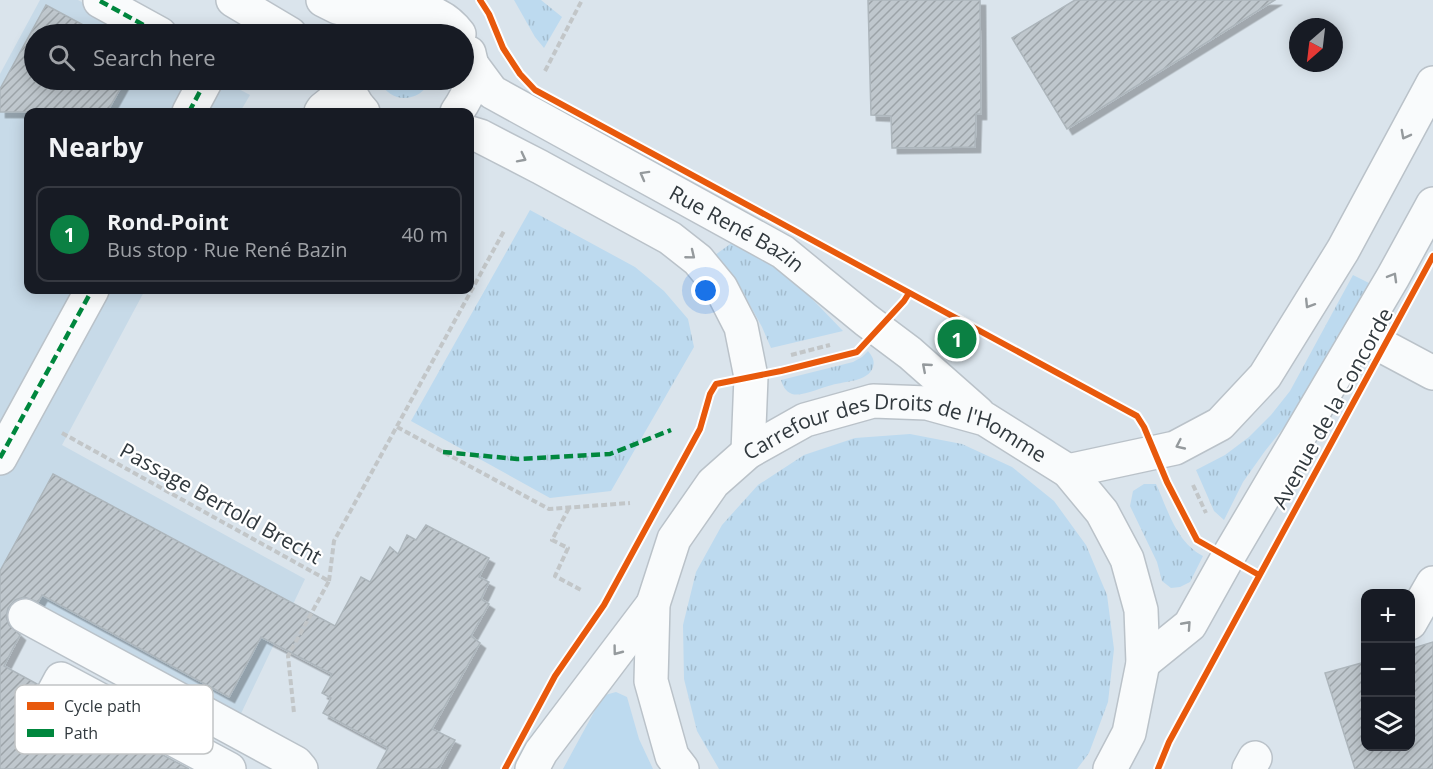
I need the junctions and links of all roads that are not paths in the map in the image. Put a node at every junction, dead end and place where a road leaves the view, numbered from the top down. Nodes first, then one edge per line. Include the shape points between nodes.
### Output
1 (233, 0) edge
2 (323, 0) edge
3 (100, 1) edge
4 (447, 16) edge
5 (142, 24) edge
6 (273, 24) edge
7 (363, 24) edge
8 (369, 24) edge
9 (474, 62) edge
10 (1433, 83) edge
11 (201, 90) edge
12 (469, 90) edge
13 (353, 94) edge
14 (191, 108) edge
15 (325, 108) edge
16 (460, 108) edge
17 (474, 134) edge
18 (1433, 204) edge
19 (90, 294) edge
20 (1360, 334) junction
21 (1433, 373) edge
22 (985, 419) junction
23 (748, 452) junction
24 (0, 458) edge
25 (1068, 471) junction
26 (1433, 583) edge
27 (653, 604) junction
28 (1415, 614) edge
29 (25, 616) dead end
30 (1143, 663) junction
31 (58, 685) edge
32 (72, 685) edge
33 (152, 685) edge
34 (213, 718) edge
35 (202, 754) edge
36 (230, 769) edge
37 (301, 769) edge
38 (532, 769) edge
39 (682, 769) edge
40 (1110, 769) edge

1 - 6 street
2 - 7 street
3 - 5 street
4 - 8 street via 416,8 394,9
22 -> 9 street, Rue René Bazin via 910,353 783,252 492,92
10 -> 25 street via 1343,249 1265,376 1220,424 1175,448
11 - 14 street
12 - 16 street
13 - 15 street
17 -> 23 street, Rue René Bazin via 670,238 698,260 721,288 741,327 751,377
20 -> 18 street, Avenue de la Concorde
19 - 24 street
20 - 21 street
30 -> 20 street, Avenue de la Concorde via 1190,625
22 - 23 street, Carrefour des Droits de l'Homme via 927,403 873,401 805,420
22 - 25 street, Carrefour des Droits de l'Homme
23 - 27 street, Carrefour des Droits de l'Homme via 713,483 674,539
25 - 30 street, Carrefour des Droits de l'Homme via 1102,512 1126,559 1141,610
26 - 28 street
27 -> 38 street
27 - 39 street, Carrefour des Droits de l'Homme via 651,681 672,756
29 - 33 street
30 - 40 street, Carrefour des Droits de l'Homme via 1129,733
31 - 32 street via 61,679
34 - 37 street
35 - 36 street

